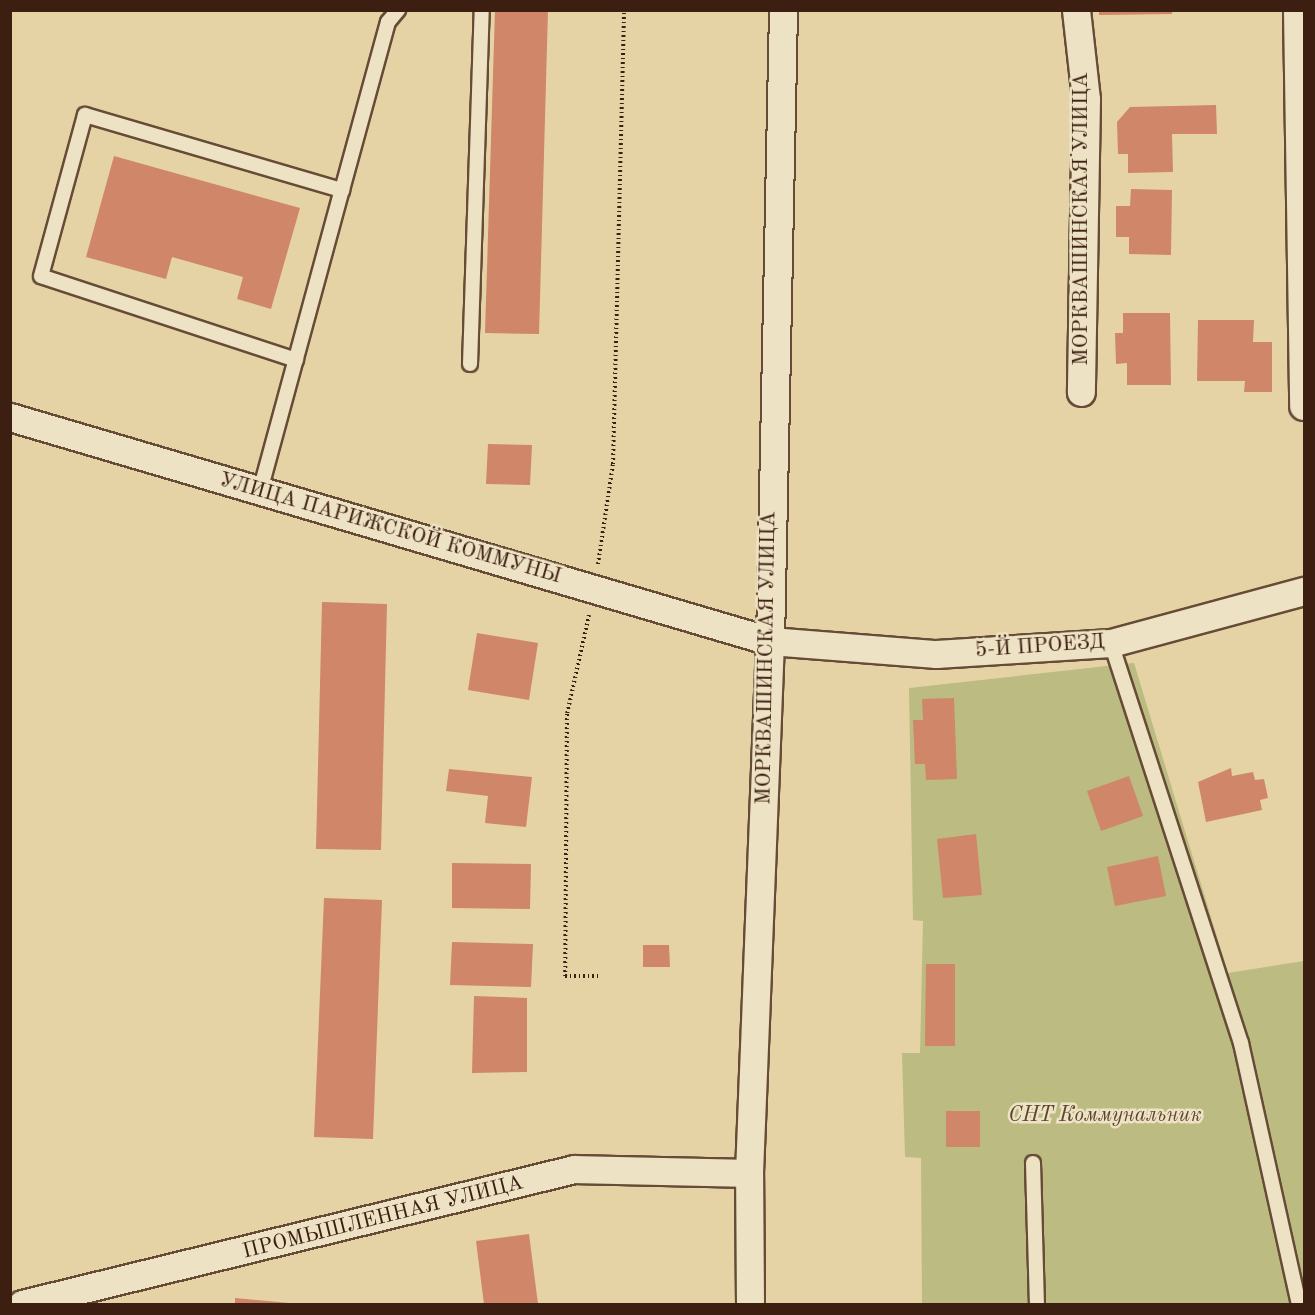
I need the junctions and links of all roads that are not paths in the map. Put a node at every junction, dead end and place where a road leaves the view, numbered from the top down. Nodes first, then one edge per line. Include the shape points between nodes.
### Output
1 (398, 10) edge
2 (482, 10) edge
3 (783, 10) edge
4 (1076, 10) edge
5 (1297, 10) edge
6 (342, 190) junction
7 (296, 360) junction
8 (470, 364) dead end
9 (1081, 392) dead end
10 (1303, 406) dead end
11 (10, 417) edge
12 (261, 490) junction
13 (1305, 591) edge
14 (770, 641) junction
15 (1111, 643) junction
16 (1033, 1163) dead end
17 (748, 1173) junction
18 (22, 1305) edge
19 (750, 1305) edge
20 (1037, 1305) edge
21 (1299, 1305) edge

1 - 6 lane via 388,22
2 - 8 lane
3 - 14 street, МОРКВАШИНСКАЯ УЛИЦА
4 - 9 street, МОРКВАШИНСКАЯ УЛИЦА via 1086,99
5 - 10 street
6 - 7 lane
6 - 7 lane via 85,115 41,276
7 - 12 lane
11 - 12 street, УЛИЦА ПАРИЖСКОЙ КОММУНЫ
12 - 14 street, УЛИЦА ПАРИЖСКОЙ КОММУНЫ
13 - 15 street, 5-Й ПРОЕЗД
14 - 15 street, 5-Й ПРОЕЗД via 936,654
14 - 17 street, МОРКВАШИНСКАЯ УЛИЦА
15 - 21 lane via 1241,1043
16 - 20 lane
17 - 18 street, ПРОМЫШЛЕННАЯ УЛИЦА via 574,1169
17 - 19 street, МОРКВАШИНСКАЯ УЛИЦА

